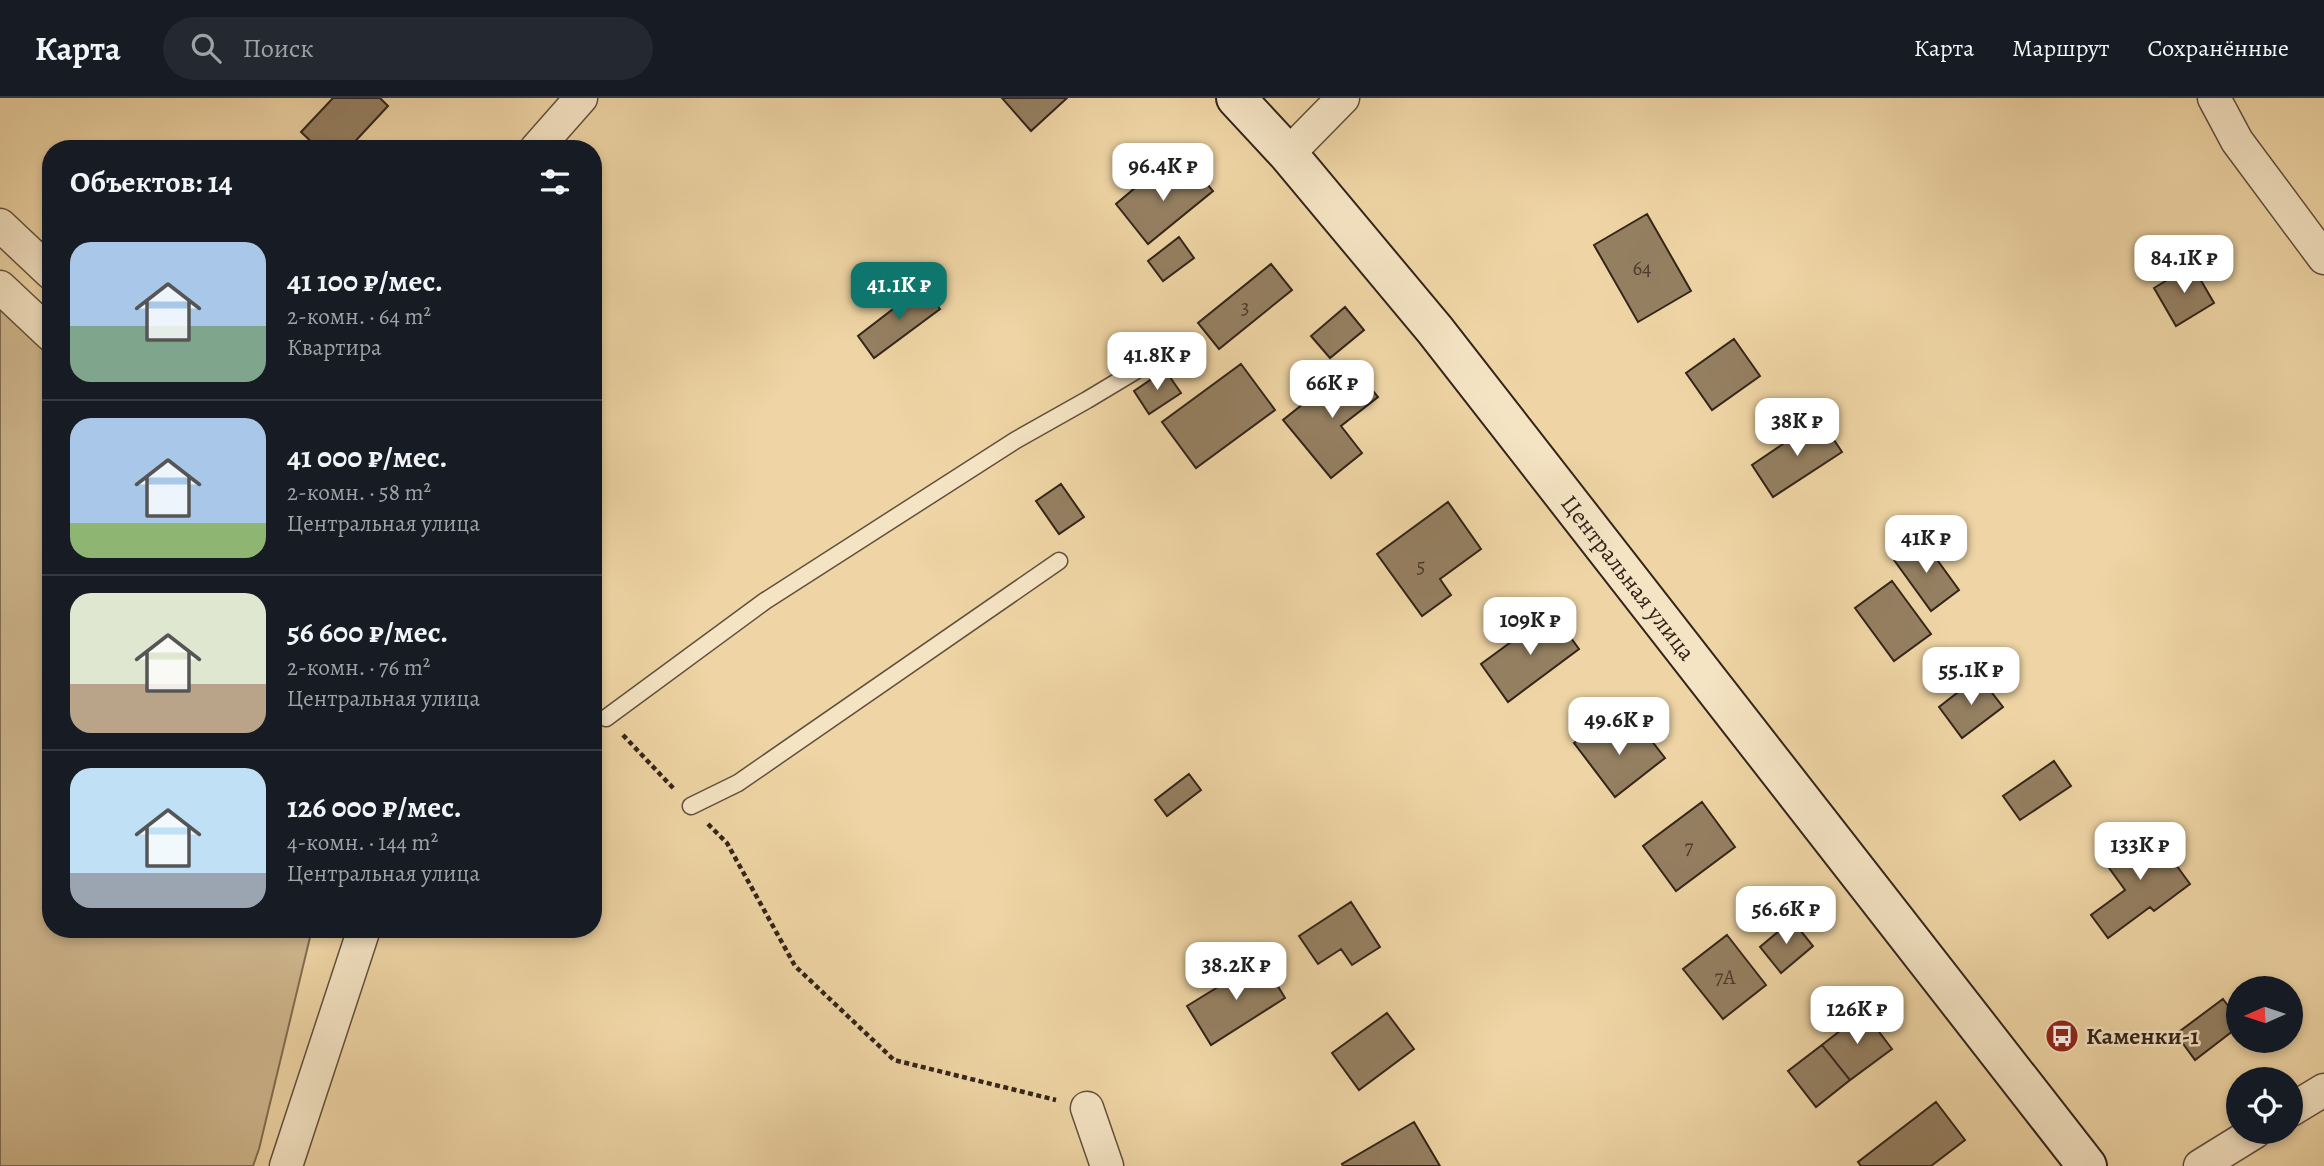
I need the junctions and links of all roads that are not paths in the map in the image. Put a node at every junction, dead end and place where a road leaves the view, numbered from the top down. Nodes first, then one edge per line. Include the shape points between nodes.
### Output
1 (581, 98) edge
2 (1236, 98) edge
3 (1343, 98) edge
4 (2214, 98) edge
5 (544, 140) edge
6 (1288, 154) junction
7 (0, 225) edge
8 (2322, 252) edge
9 (42, 265) edge
10 (0, 287) edge
11 (42, 327) edge
12 (1182, 343) dead end
13 (1059, 561) dead end
14 (607, 718) road end
15 (691, 806) road end
16 (360, 938) edge
17 (2324, 1090) edge
18 (2303, 1103) edge
19 (1087, 1108) road end
20 (2236, 1144) edge
21 (286, 1166) edge
22 (1107, 1166) edge
23 (2087, 1166) edge
24 (2200, 1166) edge

1 - 5 street
2 - 6 main road, Центральная улица
3 - 6 street
4 - 8 street via 2237,141
6 - 23 main road, Центральная улица via 1443,341
7 - 9 street
10 - 11 street
12 - 14 lane via 1016,440 765,601
13 - 15 lane via 738,783
16 - 21 street
17 - 18 street
19 - 22 street
20 - 24 street

